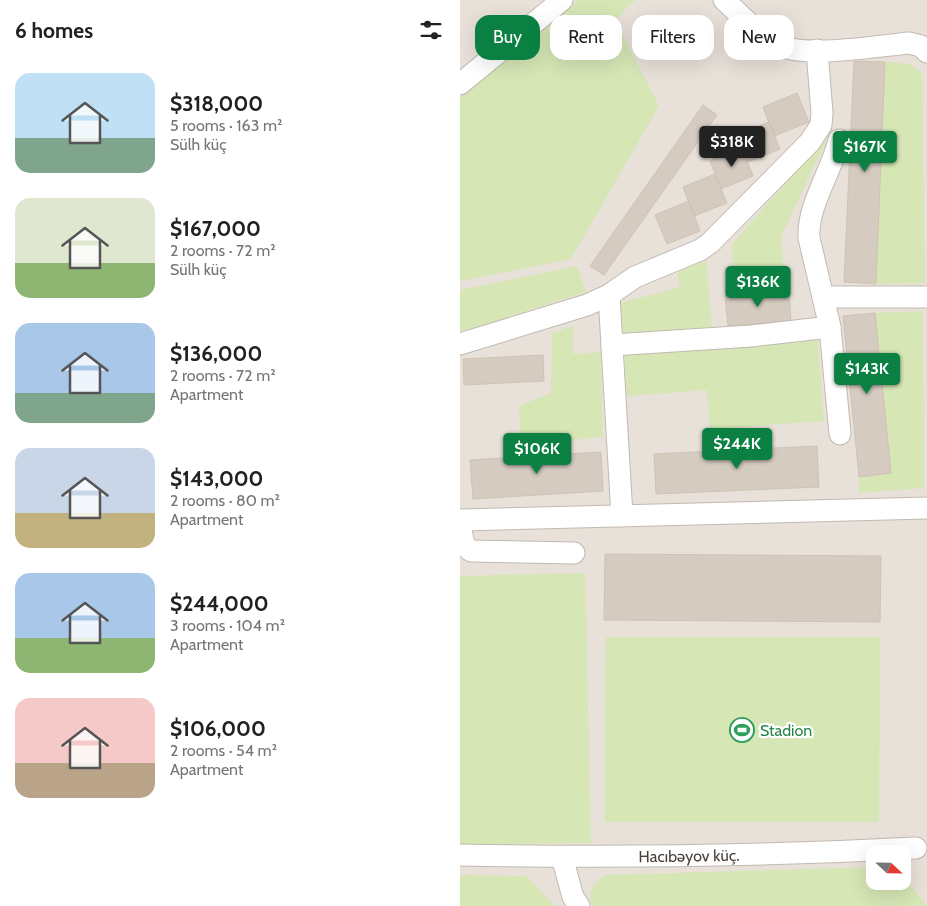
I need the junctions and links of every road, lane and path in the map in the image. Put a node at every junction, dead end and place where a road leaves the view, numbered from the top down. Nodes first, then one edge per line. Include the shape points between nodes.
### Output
1 (562, 0) edge
2 (724, 0) edge
3 (817, 50) junction
4 (927, 52) edge
5 (460, 84) edge
6 (839, 140) dead end
7 (609, 295) junction
8 (824, 297) junction
9 (927, 298) edge
10 (830, 327) junction
11 (460, 344) edge
12 (612, 345) junction
13 (840, 434) dead end
14 (927, 508) edge
15 (622, 516) junction
16 (460, 520) edge
17 (460, 525) edge
18 (574, 553) dead end
19 (923, 849) edge
20 (460, 855) edge
21 (562, 857) junction
22 (579, 906) edge

1 - 5 street
2 - 3 street via 763,35 783,46 800,52
3 - 4 street via 909,43 921,46
3 - 7 street via 822,113 821,125 810,142 710,243 635,277
6 - 8 street via 808,223
7 - 11 street via 559,315
7 - 12 street
8 - 9 street
8 - 10 street
10 - 12 street
10 - 13 street
12 - 15 street
14 - 15 street
15 - 16 street
17 - 18 street via 464,545 471,551
19 - 21 street, Hacıbəyov küç.
20 - 21 street, Hacıbəyov küç.
21 - 22 street via 573,897

